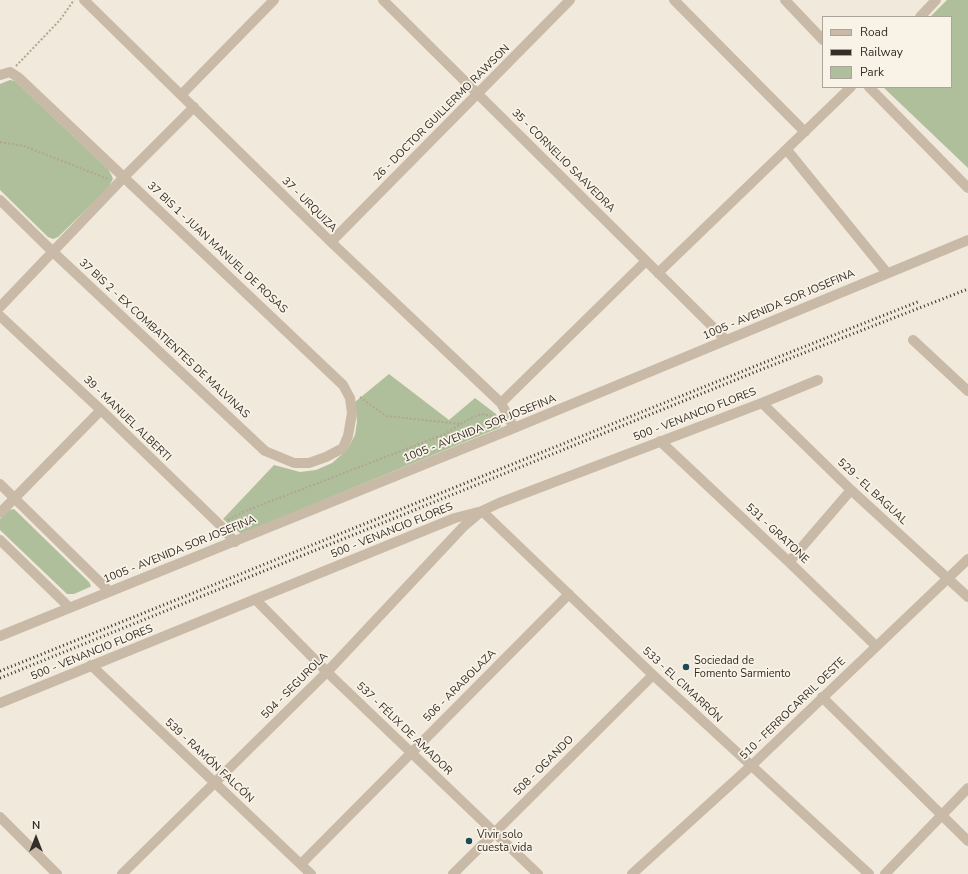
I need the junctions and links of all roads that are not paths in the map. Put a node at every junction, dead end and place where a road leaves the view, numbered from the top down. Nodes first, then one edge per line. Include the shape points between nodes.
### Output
1 (84, 0) edge
2 (274, 0) edge
3 (383, 0) edge
4 (570, 0) edge
5 (674, 0) edge
6 (785, 0) edge
7 (936, 0) edge
8 (921, 16) edge
9 (822, 39) edge
10 (5, 74) edge
11 (850, 88) edge
12 (870, 88) edge
13 (478, 93) junction
14 (182, 94) junction
15 (194, 107) junction
16 (805, 132) junction
17 (787, 150) junction
18 (121, 180) junction
19 (968, 188) edge
20 (0, 200) edge
21 (968, 240) edge
22 (331, 242) junction
23 (52, 251) junction
24 (646, 261) junction
25 (658, 273) junction
26 (887, 273) junction
27 (0, 308) edge
28 (0, 316) edge
29 (726, 340) junction
30 (914, 340) dead end
31 (818, 380) dead end
32 (968, 391) edge
33 (501, 403) junction
34 (762, 403) junction
35 (101, 410) junction
36 (512, 424) junction
37 (660, 441) junction
38 (326, 458) joint
39 (0, 484) edge
40 (851, 490) junction
41 (15, 499) junction
42 (482, 511) junction
43 (0, 513) edge
44 (0, 540) edge
45 (235, 542) junction
46 (968, 559) edge
47 (789, 562) junction
48 (948, 578) junction
49 (109, 591) junction
50 (569, 594) junction
51 (968, 597) edge
52 (255, 600) junction
53 (69, 607) junction
54 (0, 636) edge
55 (876, 646) junction
56 (92, 665) junction
57 (327, 672) junction
58 (653, 675) junction
59 (822, 697) junction
60 (0, 703) edge
61 (411, 753) junction
62 (751, 766) junction
63 (214, 783) junction
64 (968, 788) edge
65 (941, 815) junction
66 (0, 817) edge
67 (494, 832) junction
68 (968, 841) edge
69 (301, 864) junction
70 (57, 874) edge
71 (122, 874) edge
72 (311, 874) edge
73 (453, 874) edge
74 (538, 874) edge
75 (632, 874) edge
76 (869, 874) edge
77 (885, 874) edge

1 - 14 street, 37 - URQUIZA
2 - 14 street
3 - 13 street, 35 - CORNELIO SAAVEDRA
4 - 13 street, 26 - DOCTOR GUILLERMO RAWSON
5 - 16 street
6 - 9 street
7 - 8 street
10 - 18 street, 37 BIS 1 - JUAN MANUEL DE ROSAS via 25,84
11 - 16 street
12 - 19 street
13 - 22 street, 26 - DOCTOR GUILLERMO RAWSON
13 - 24 street, 35 - CORNELIO SAAVEDRA
14 - 15 street, 37 - URQUIZA
15 - 18 street
15 - 22 street, 37 - URQUIZA
16 - 17 street
17 - 25 street
17 - 26 street
18 - 23 street
18 - 38 street, 37 BIS 1 - JUAN MANUEL DE ROSAS via 343,385 350,398 352,413 348,436 343,448
20 - 23 street, 37 BIS 2 - EX COMBATIENTES DE MALVINAS
21 - 26 street, 1005 - AVENIDA SOR JOSEFINA
22 - 33 street, 37 - URQUIZA
23 - 27 street
23 - 38 street, 37 BIS 2 - EX COMBATIENTES DE MALVINAS via 266,451 294,463 309,463
24 - 25 street, 35 - CORNELIO SAAVEDRA
24 - 33 street
25 - 29 street, 35 - CORNELIO SAAVEDRA
26 - 29 street, 1005 - AVENIDA SOR JOSEFINA
28 - 35 street, 39 - MANUEL ALBERTI
29 - 36 street, 1005 - AVENIDA SOR JOSEFINA
30 - 32 street
31 - 34 street, 500 - VENANCIO FLORES
33 - 36 street, 37 - URQUIZA
34 - 37 street, 500 - VENANCIO FLORES
34 - 40 street, 529 - EL BAGUAL
35 - 41 street
35 - 45 street, 39 - MANUEL ALBERTI
36 - 45 street, 1005 - AVENIDA SOR JOSEFINA
37 - 42 street, 500 - VENANCIO FLORES
37 - 47 street, 531 - GRATONE
39 - 41 street
40 - 47 street
40 - 48 street, 529 - EL BAGUAL
41 - 43 street
41 - 49 street
42 - 50 street, 533 - EL CIMARRÓN
42 - 52 street, 500 - VENANCIO FLORES via 455,518
42 - 57 street, 504 - SEGUROLA via 463,527
44 - 53 street
45 - 49 street, 1005 - AVENIDA SOR JOSEFINA
46 - 48 street, 510 - FERROCARRIL OESTE
47 - 55 street, 531 - GRATONE
48 - 51 street, 529 - EL BAGUAL
48 - 55 street, 510 - FERROCARRIL OESTE
49 - 53 street, 1005 - AVENIDA SOR JOSEFINA
50 - 58 street, 533 - EL CIMARRÓN
50 - 61 street, 506 - ARABOLAZA
52 - 56 street, 500 - VENANCIO FLORES
52 - 57 street, 537 - FÉLIX DE AMADOR
53 - 54 street, 1005 - AVENIDA SOR JOSEFINA
55 - 59 street, 510 - FERROCARRIL OESTE
56 - 60 street, 500 - VENANCIO FLORES
56 - 63 street, 539 - RAMÓN FALCÓN
57 - 61 street, 537 - FÉLIX DE AMADOR
57 - 63 street, 504 - SEGUROLA
58 - 62 street, 533 - EL CIMARRÓN
58 - 67 street, 508 - OGANDO
59 - 62 street, 510 - FERROCARRIL OESTE
59 - 65 street
61 - 67 street, 537 - FÉLIX DE AMADOR
61 - 69 street, 506 - ARABOLAZA
62 - 75 street, 510 - FERROCARRIL OESTE
62 - 76 street, 533 - EL CIMARRÓN
63 - 69 street, 539 - RAMÓN FALCÓN
63 - 71 street, 504 - SEGUROLA
64 - 65 street
65 - 68 street
65 - 77 street
66 - 70 street
67 - 73 street, 508 - OGANDO
67 - 74 street, 537 - FÉLIX DE AMADOR
69 - 72 street, 539 - RAMÓN FALCÓN

